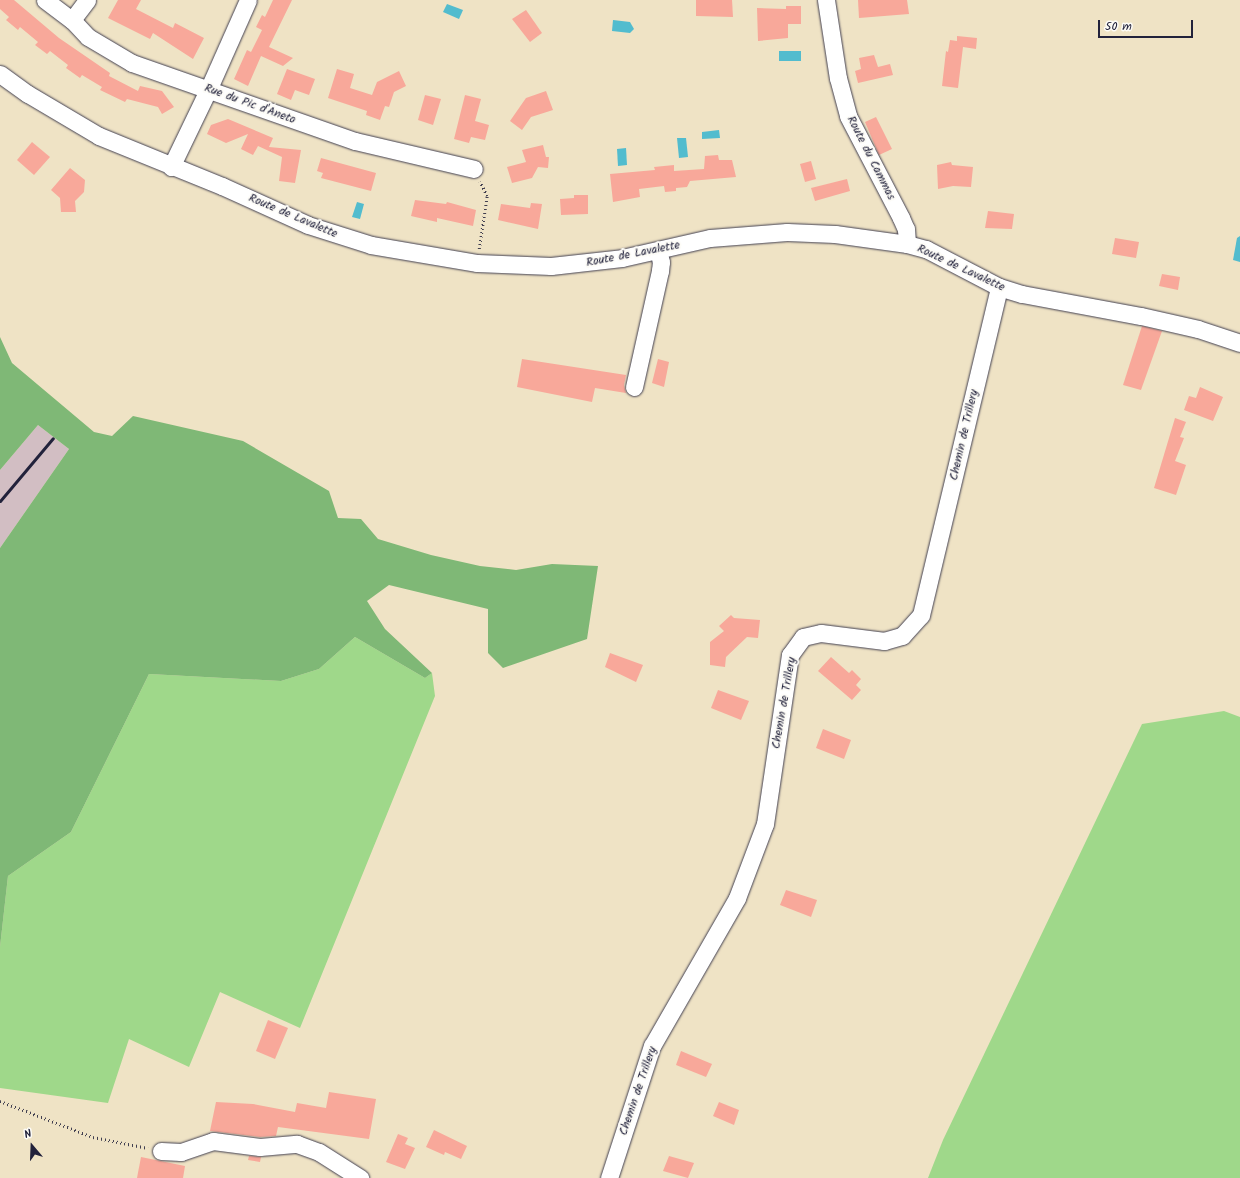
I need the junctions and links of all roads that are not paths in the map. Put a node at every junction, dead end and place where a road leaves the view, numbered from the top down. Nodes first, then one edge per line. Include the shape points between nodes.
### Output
1 (45, 0) edge
2 (87, 0) edge
3 (248, 0) edge
4 (826, 0) edge
5 (72, 20) junction
6 (0, 74) edge
7 (209, 88) junction
8 (171, 167) junction
9 (474, 169) road end
10 (907, 244) junction
11 (658, 250) junction
12 (999, 287) junction
13 (1240, 343) edge
14 (634, 387) dead end
15 (161, 1151) road end
16 (360, 1178) edge
17 (609, 1178) edge

1 - 5 street, Rue du Pic d'Aneto
2 - 5 street
3 - 7 street
4 - 10 street, Route du Cammas via 838,78 848,116 901,218 906,229
5 - 7 street, Rue du Pic d'Aneto via 88,37 132,63
6 - 8 street, Route de Lavalette via 28,94 99,136
7 - 8 street
7 - 9 street, Rue du Pic d'Aneto via 355,141
8 - 11 street, Route de Lavalette via 339,236 429,256 477,263 551,266 587,264
10 - 11 street, Route de Lavalette via 835,234 787,232 710,238
10 - 12 street, Route de Lavalette via 926,249
11 - 14 street via 660,271
12 - 13 street, Route de Lavalette via 1028,296 1184,326
12 - 17 street, Chemin de Trillery via 921,615 902,636 884,641 821,632 803,637 790,655 765,824 737,898 652,1046
15 - 16 street via 181,1152 213,1141 260,1147 297,1144 319,1152

